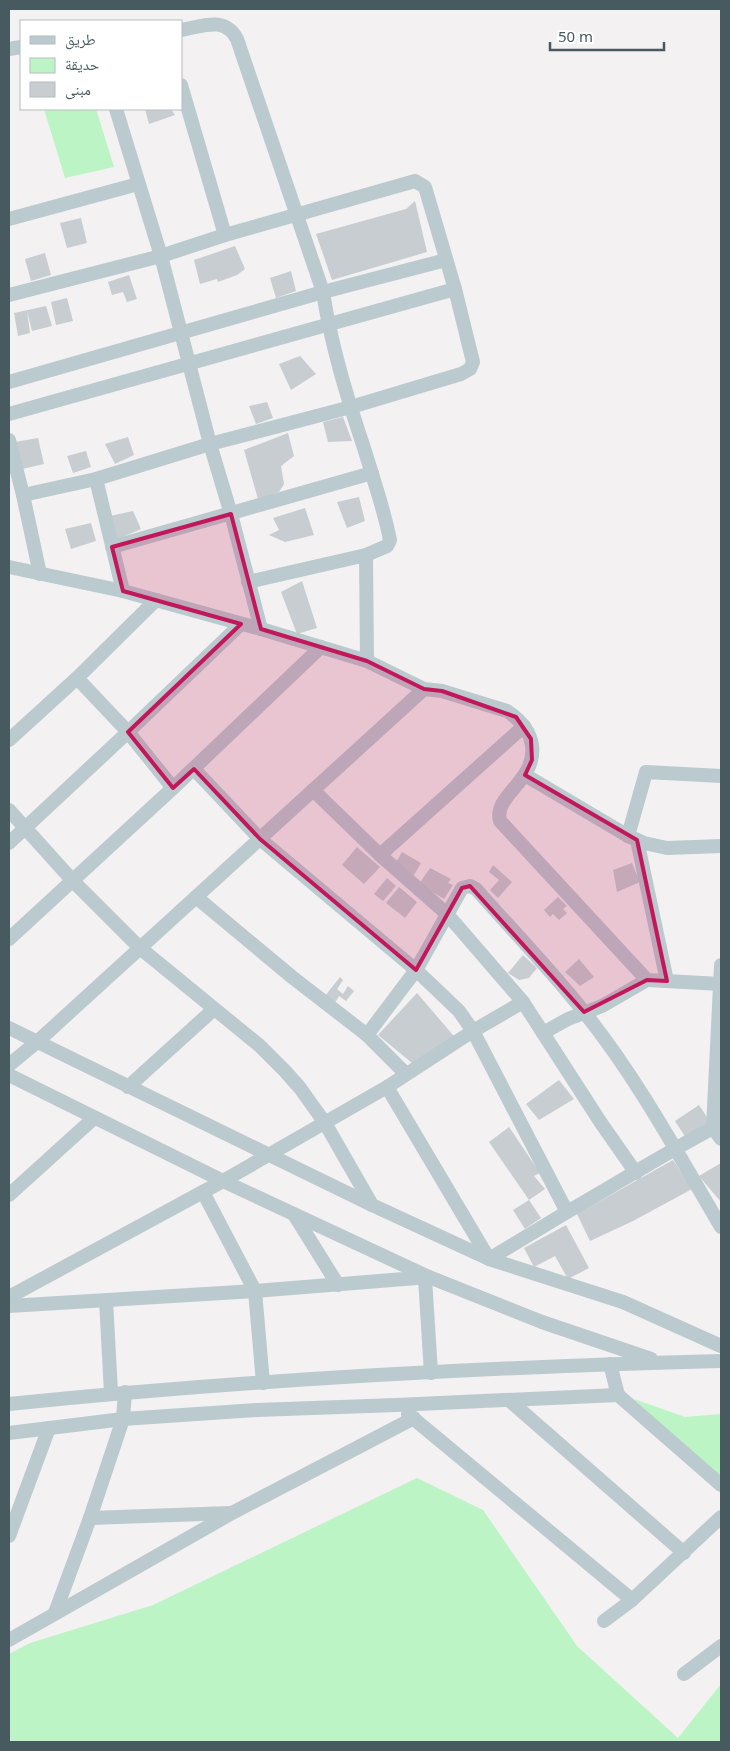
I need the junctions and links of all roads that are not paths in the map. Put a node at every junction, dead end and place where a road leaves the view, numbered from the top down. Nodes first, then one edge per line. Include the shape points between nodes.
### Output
1 (182, 30) edge
2 (182, 88) edge
3 (116, 110) edge
4 (138, 184) junction
5 (296, 214) junction
6 (9, 219) edge
7 (225, 235) junction
8 (161, 256) junction
9 (446, 260) junction
10 (455, 289) junction
11 (323, 292) junction
12 (9, 295) edge
13 (328, 325) junction
14 (182, 332) junction
15 (190, 364) junction
16 (9, 382) edge
17 (351, 407) junction
18 (9, 414) edge
19 (9, 440) edge
20 (210, 444) junction
21 (372, 474) junction
22 (96, 479) junction
23 (23, 495) junction
24 (232, 514) junction
25 (112, 547) junction
26 (366, 555) junction
27 (9, 566) edge
28 (40, 574) junction
29 (248, 582) junction
30 (123, 591) junction
31 (156, 600) junction
32 (241, 624) junction
33 (261, 629) junction
34 (321, 647) junction
35 (367, 661) junction
36 (78, 678) junction
37 (424, 689) junction
38 (524, 726) junction
39 (128, 732) junction
40 (9, 740) edge
41 (194, 769) junction
42 (525, 775) junction
43 (721, 776) edge
44 (173, 788) junction
45 (313, 790) junction
46 (9, 810) edge
47 (26, 827) junction
48 (633, 838) junction
49 (260, 839) junction
50 (9, 843) edge
51 (721, 846) edge
52 (380, 856) junction
53 (73, 882) junction
54 (196, 897) junction
55 (446, 914) junction
56 (9, 939) edge
57 (140, 948) junction
58 (721, 965) edge
59 (416, 970) junction
60 (647, 980) junction
61 (667, 981) junction
62 (721, 984) edge
63 (524, 1002) junction
64 (213, 1010) junction
65 (584, 1012) junction
66 (9, 1028) edge
67 (473, 1031) junction
68 (543, 1033) junction
69 (368, 1035) junction
70 (37, 1042) junction
71 (9, 1065) edge
72 (406, 1074) junction
73 (9, 1075) edge
74 (719, 1075) edge
75 (128, 1087) junction
76 (387, 1087) junction
77 (94, 1118) junction
78 (325, 1123) junction
79 (717, 1133) edge
80 (676, 1148) junction
81 (269, 1155) junction
82 (636, 1173) junction
83 (222, 1181) junction
84 (203, 1192) junction
85 (9, 1195) edge
86 (372, 1205) junction
87 (567, 1212) junction
88 (295, 1215) junction
89 (721, 1227) edge
90 (489, 1259) junction
91 (427, 1278) junction
92 (338, 1285) junction
93 (255, 1292) junction
94 (9, 1297) edge
95 (106, 1300) junction
96 (9, 1306) edge
97 (721, 1346) edge
98 (721, 1361) edge
99 (661, 1363) junction
100 (610, 1364) junction
101 (432, 1373) junction
102 (263, 1383) junction
103 (125, 1392) junction
104 (111, 1393) junction
105 (618, 1395) junction
106 (510, 1400) junction
107 (9, 1404) edge
108 (396, 1405) junction
109 (414, 1418) junction
110 (123, 1419) junction
111 (49, 1428) junction
112 (9, 1433) edge
113 (721, 1485) edge
114 (232, 1513) junction
115 (721, 1517) edge
116 (90, 1518) junction
117 (9, 1536) edge
118 (684, 1553) junction
119 (632, 1600) junction
120 (55, 1613) junction
121 (604, 1621) dead end
122 (9, 1640) edge
123 (721, 1646) edge
124 (684, 1674) dead end

1 - 5 street via 220,24 233,30
2 - 7 street
3 - 4 street
4 - 6 street
4 - 8 street
5 - 7 street
5 - 9 street via 415,181 425,187
5 - 11 street
7 - 8 street
8 - 12 street
8 - 14 street
9 - 10 street
9 - 11 street
10 - 13 street
10 - 17 street via 472,356 470,369
11 - 13 street
11 - 14 street
13 - 15 street
13 - 17 street
14 - 15 street
14 - 16 street
15 - 18 street
15 - 20 street
17 - 20 street
17 - 21 street
19 - 23 street
20 - 22 street
20 - 24 street
21 - 24 street
21 - 26 street via 390,540 387,546
22 - 23 street
22 - 25 street
23 - 28 street
24 - 25 street
24 - 29 street
25 - 30 street
26 - 29 street
26 - 35 street
27 - 28 street
28 - 30 street
29 - 33 street
30 - 31 street
31 - 32 street
31 - 36 street
32 - 33 street
32 - 39 street
33 - 34 street
34 - 35 street
34 - 41 street
35 - 37 street
36 - 39 street
36 - 40 street
37 - 38 street via 442,691 507,711
37 - 45 street
38 - 42 street via 531,739 532,750 532,760
38 - 52 street
39 - 44 street
39 - 47 street
41 - 44 street
41 - 49 street
42 - 48 street
42 - 60 street via 501,805 500,821
43 - 48 street via 646,772
44 - 53 street
45 - 49 street
45 - 52 street
46 - 47 street
47 - 50 street
47 - 53 street
48 - 51 street via 667,848
48 - 61 street
49 - 54 street
49 - 59 street
52 - 55 street
53 - 56 street
53 - 57 street
54 - 57 street
54 - 69 street
55 - 59 street
55 - 63 street
55 - 65 street via 462,888 470,886 476,889
57 - 64 street
57 - 70 street
58 - 62 street
59 - 67 street via 459,1011
59 - 69 street
60 - 61 street
60 - 65 street via 602,1006
61 - 62 street
62 - 74 street
63 - 67 street
63 - 68 street
64 - 75 street
64 - 78 street via 260,1046 285,1071
65 - 68 street
65 - 80 street
66 - 70 street
67 - 72 street
67 - 87 street
68 - 82 street
69 - 72 street
70 - 71 street
70 - 75 street
72 - 76 street
73 - 77 street
74 - 79 street
75 - 81 street
76 - 78 street
76 - 90 street
77 - 83 street
77 - 85 street
78 - 81 street
78 - 86 street
79 - 80 street
80 - 82 street
80 - 89 street
81 - 83 street
81 - 86 street
82 - 87 street
83 - 84 street
83 - 88 street
84 - 93 street
84 - 94 street
86 - 90 street
87 - 90 street
88 - 91 street
88 - 92 street
90 - 97 street via 622,1302
91 - 92 street
91 - 99 street
91 - 101 street
92 - 93 street
93 - 95 street
93 - 102 street
95 - 96 street
95 - 104 street
98 - 99 street
99 - 100 street
100 - 101 street
100 - 105 street
101 - 102 street
102 - 103 street
103 - 104 street
103 - 110 street
104 - 107 street
105 - 106 street
105 - 113 street
106 - 108 street
106 - 118 street
108 - 109 street
108 - 110 street
109 - 114 street
109 - 119 street
110 - 111 street
110 - 116 street
111 - 112 street
111 - 117 street
114 - 116 street
114 - 120 street
115 - 118 street
116 - 120 street
118 - 119 street
119 - 121 street
120 - 122 street
123 - 124 street

